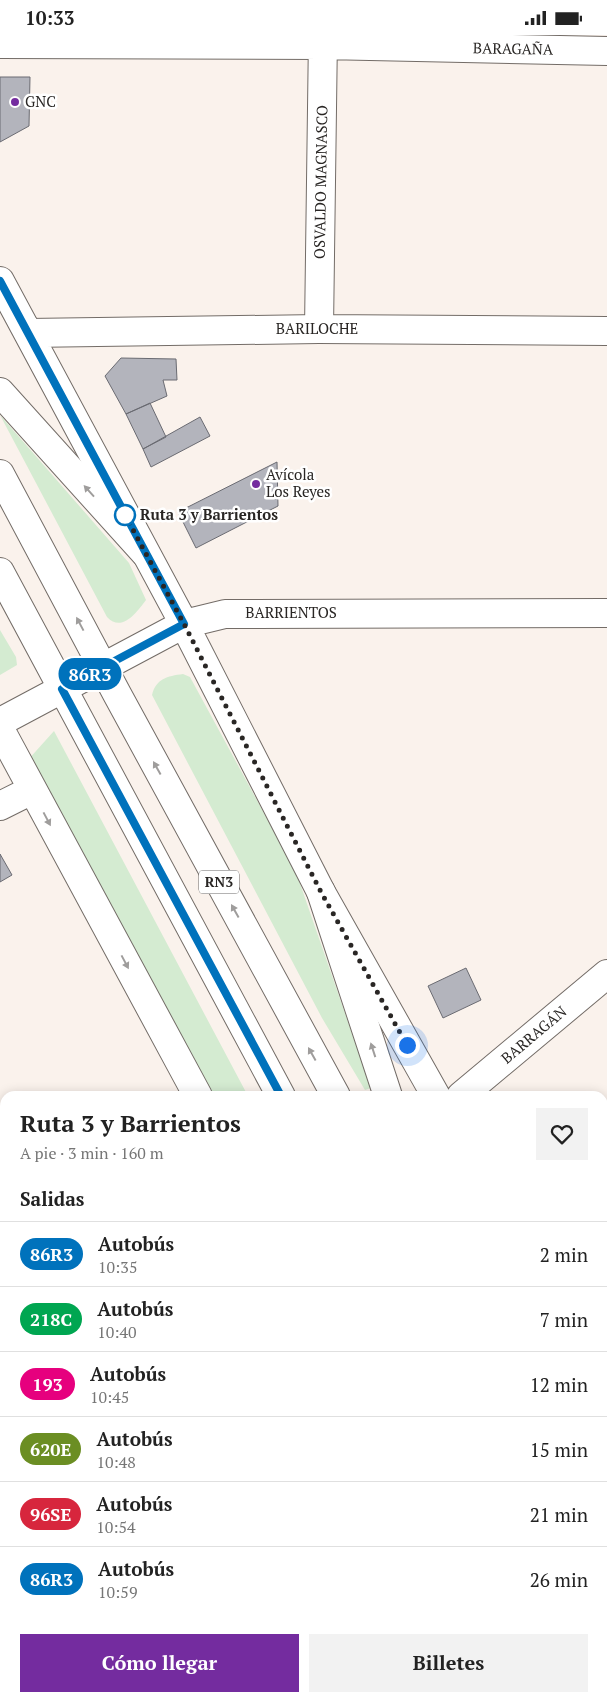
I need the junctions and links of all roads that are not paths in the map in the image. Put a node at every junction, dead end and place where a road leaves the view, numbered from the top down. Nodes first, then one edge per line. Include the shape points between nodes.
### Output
1 (323, 40) edge
2 (0, 44) edge
3 (607, 51) edge
4 (0, 281) edge
5 (319, 329) junction
6 (607, 331) edge
7 (28, 333) junction
8 (0, 392) edge
9 (0, 474) edge
10 (146, 553) junction
11 (0, 572) edge
12 (0, 578) edge
13 (607, 613) edge
14 (25, 619) junction
15 (184, 624) junction
16 (103, 667) junction
17 (62, 689) junction
18 (0, 722) edge
19 (0, 729) edge
20 (32, 790) junction
21 (0, 806) edge
22 (321, 892) junction
23 (607, 974) edge
24 (195, 1091) edge
25 (278, 1091) edge
26 (333, 1091) edge
27 (386, 1091) edge
28 (433, 1091) edge
29 (467, 1091) edge

1 - 2 main road, BARAGAÑA
1 - 3 main road, BARAGAÑA
1 - 5 main road, OSVALDO MAGNASCO
4 - 7 main road
5 - 6 main road, BARILOCHE
5 - 7 main road, BARILOCHE
7 - 10 main road
10 -> 8 main road
16 -> 9 main road, RN3
10 - 15 main road
11 - 14 main road
12 - 14 main road
13 - 15 main road, BARRIENTOS via 226,613
14 - 17 main road
15 - 16 main road, BARRIENTOS
15 - 22 main road
16 - 17 main road, BARRIENTOS
26 -> 16 main road, RN3
17 - 18 main road, BARRIENTOS
17 - 25 main road
19 - 20 main road
20 - 21 main road
20 -> 24 main road
27 -> 22 main road
22 - 28 main road
23 - 29 main road, BARRAGÁN

